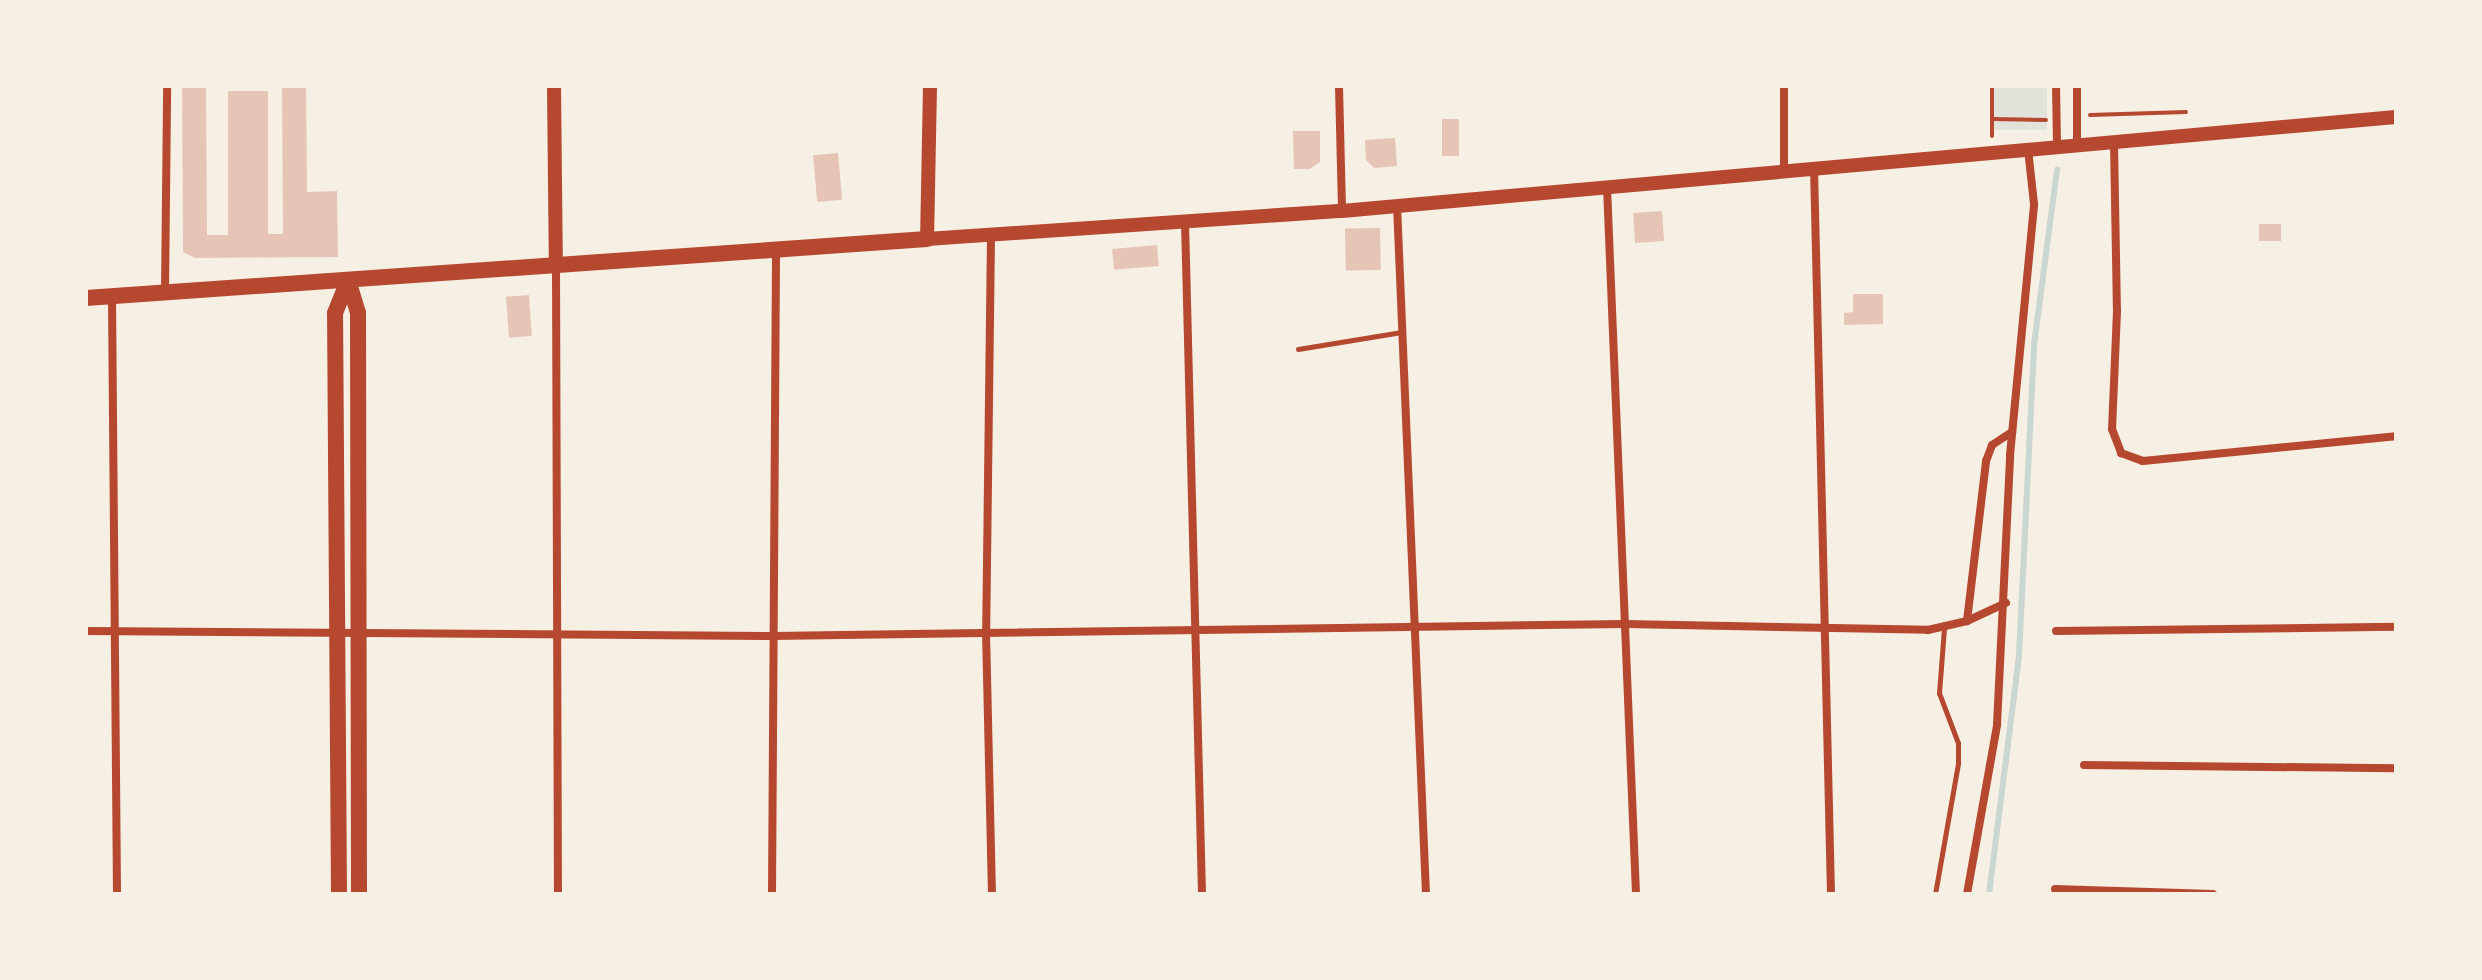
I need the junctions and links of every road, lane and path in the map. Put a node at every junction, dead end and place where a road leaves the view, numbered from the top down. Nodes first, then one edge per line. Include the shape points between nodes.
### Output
1 (167, 86) edge
2 (554, 86) edge
3 (930, 86) edge
4 (1339, 86) edge
5 (1784, 86) edge
6 (1992, 86) edge
7 (2056, 86) edge
8 (2077, 86) edge
9 (2396, 117) edge
10 (2114, 142) junction
11 (2077, 144) junction
12 (2057, 146) junction
13 (2028, 148) junction
14 (1992, 151) junction
15 (1814, 166) junction
16 (1784, 169) junction
17 (1607, 187) junction
18 (1397, 205) junction
19 (1342, 211) junction
20 (1185, 222) junction
21 (991, 236) junction
22 (927, 239) junction
23 (776, 251) junction
24 (556, 267) junction
25 (348, 280) junction
26 (165, 293) junction
27 (112, 297) junction
28 (86, 298) edge
29 (1402, 332) junction
30 (1298, 349) dead end
31 (2012, 432) junction
32 (2396, 436) edge
33 (2006, 603) junction
34 (1967, 621) junction
35 (1625, 624) junction
36 (1828, 627) junction
37 (2396, 627) edge
38 (1195, 628) junction
39 (1944, 628) junction
40 (1415, 629) junction
41 (86, 631) edge
42 (116, 631) junction
43 (338, 631) junction
44 (986, 631) junction
45 (2056, 631) dead end
46 (558, 634) junction
47 (360, 635) junction
48 (772, 636) junction
49 (2084, 765) dead end
50 (2396, 768) edge
51 (2055, 889) dead end
52 (117, 894) edge
53 (339, 894) edge
54 (359, 894) edge
55 (558, 894) edge
56 (772, 894) edge
57 (992, 894) edge
58 (1202, 894) edge
59 (1426, 894) edge
60 (1636, 894) edge
61 (1831, 894) edge
62 (1935, 894) edge
63 (1967, 894) edge
64 (2213, 894) edge

1 - 26 street
2 - 24 street
3 - 22 street
4 - 19 street
5 - 16 street
6 - 14 path
7 - 12 street
8 - 11 street
9 - 10 street
10 - 11 street
10 - 32 street via 2117,311 2112,429 2121,453 2143,461
11 - 12 street
12 - 13 street
13 - 14 street
13 - 31 street via 2034,204
14 - 15 street
15 - 16 street
15 - 36 street
16 - 17 street
17 - 18 street
17 - 35 street
18 - 19 street
18 - 29 street
19 - 20 street
20 - 21 street
20 - 38 street
21 - 22 street
21 - 44 street
22 - 23 main road
23 - 24 main road
23 - 48 street
24 - 25 main road
24 - 46 street
25 - 26 main road
25 - 43 main road via 335,313
25 - 47 main road via 358,313
26 - 27 main road
27 - 28 main road
27 - 42 street
29 - 30 lane
29 - 40 street
31 - 33 street
31 - 34 street via 1992,445 1986,461
33 - 34 street
33 - 63 street via 1997,725
34 - 39 street
35 - 36 street
35 - 40 street
35 - 60 street
36 - 39 street
36 - 61 street
37 - 45 street
38 - 40 street
38 - 44 street
38 - 58 street
39 - 62 lane via 1939,693 1958,743 1958,763
40 - 59 street
41 - 42 street
42 - 43 street
42 - 52 street
43 - 47 street
43 - 53 main road
44 - 48 street
44 - 57 street
46 - 47 street
46 - 48 street
46 - 55 street
47 - 54 main road
48 - 56 street
49 - 50 street
51 - 64 street

